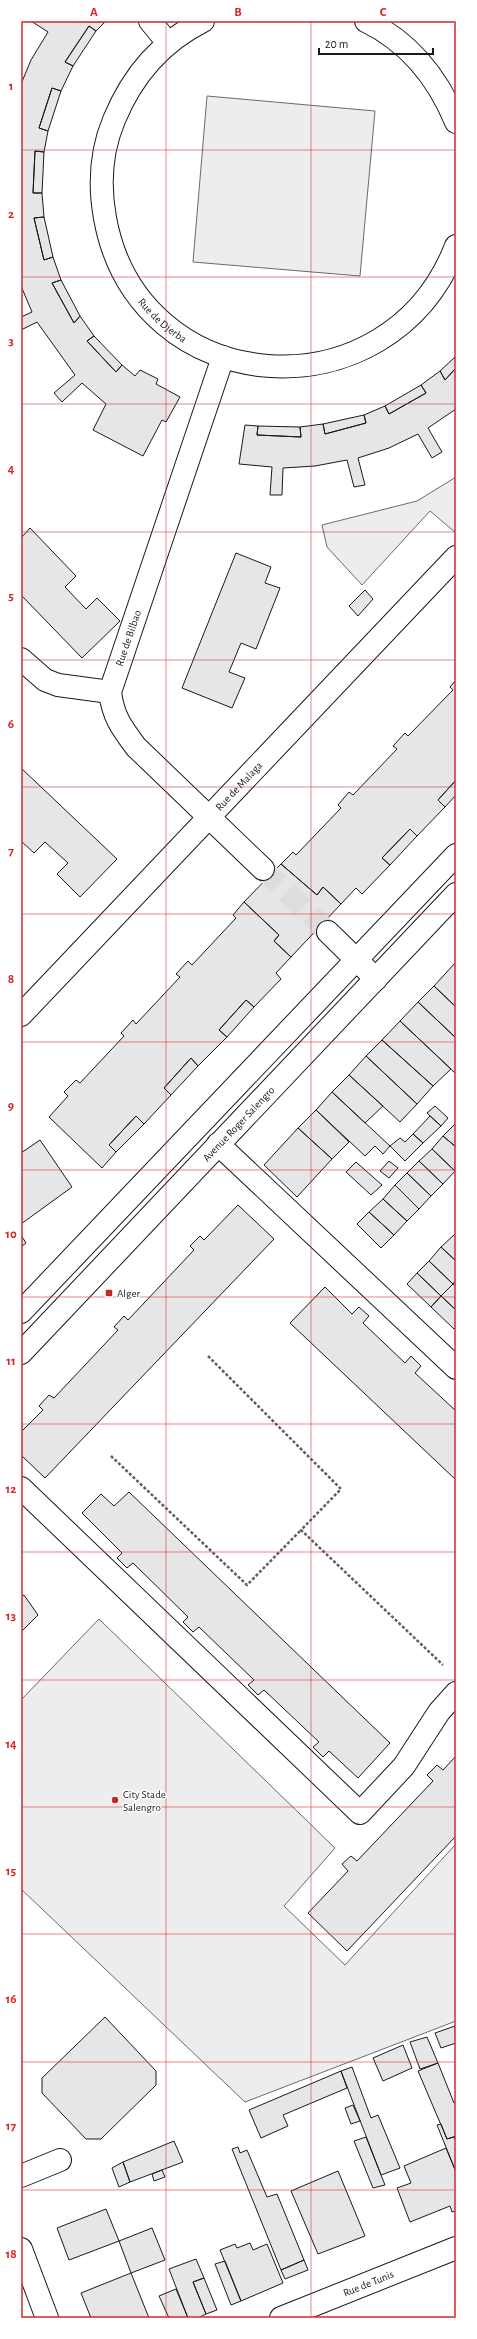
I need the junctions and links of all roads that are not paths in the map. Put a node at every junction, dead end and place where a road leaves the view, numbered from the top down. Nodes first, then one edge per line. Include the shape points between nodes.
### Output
1 (150, 21) edge
2 (203, 21) edge
3 (366, 21) edge
4 (168, 43) junction
5 (456, 122) edge
6 (456, 246) edge
7 (223, 357) junction
8 (456, 557) edge
9 (21, 659) edge
10 (110, 692) junction
11 (209, 817) junction
12 (456, 855) edge
13 (263, 869) tunnel mouth
14 (456, 894) edge
15 (328, 932) tunnel mouth
16 (356, 959) junction
17 (376, 979) junction
18 (21, 1015) edge
19 (218, 1144) junction
20 (21, 1312) edge
21 (21, 1353) edge
22 (456, 1368) edge
23 (21, 1488) edge
24 (456, 1693) edge
25 (60, 2160) dead end
26 (21, 2176) edge
27 (21, 2248) edge
28 (456, 2248) edge
29 (47, 2318) edge
30 (281, 2318) edge

1 - 4 street
2 - 4 street, Rue de Djerba
3 - 5 street via 382,29 408,49 431,74 448,102
4 - 7 street, Rue de Djerba via 143,68 120,104 110,130 102,164 101,200 108,234 120,266 139,297 163,322 192,343
6 - 7 street, Rue de Djerba via 449,264 432,292 410,317 384,338 354,354 322,364 289,367 256,365
7 - 10 street, Rue de Bilbao
8 - 11 street, Rue de Malaga
9 - 10 street via 45,680 58,685
10 - 11 street, Rue de Bilbao via 112,710 136,747
11 - 13 street, Rue de Bilbao
11 - 18 street, Rue de Malaga
12 - 16 street
14 - 17 street, Avenue Roger Salengro
15 - 16 street
16 - 17 street
16 - 20 street
17 - 19 street, Avenue Roger Salengro
19 - 21 street, Avenue Roger Salengro
19 - 22 street
23 - 24 street via 360,1813 404,1766 439,1712
25 - 26 street
27 - 29 street
28 - 30 street, Rue de Tunis

